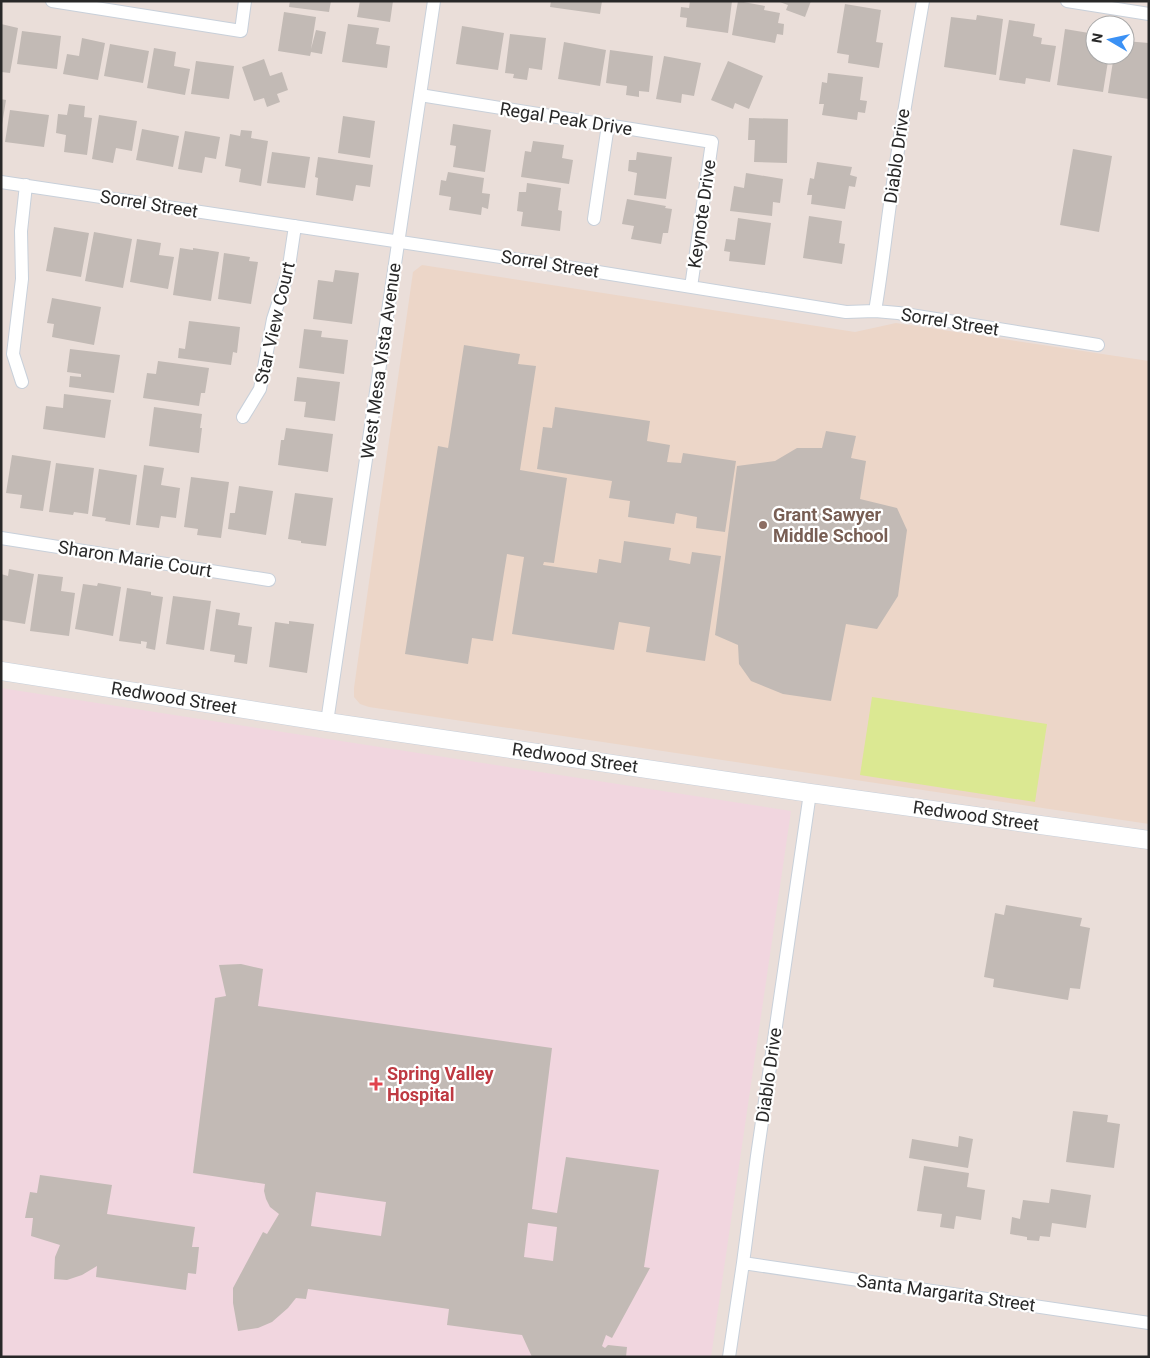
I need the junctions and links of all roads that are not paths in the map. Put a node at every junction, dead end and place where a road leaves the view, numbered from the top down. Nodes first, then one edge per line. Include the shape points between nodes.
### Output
1 (245, 1) edge
2 (434, 1) edge
3 (923, 1) edge
4 (1067, 1) edge
5 (59, 2) edge
6 (1149, 14) edge
7 (420, 95) junction
8 (608, 125) junction
9 (712, 142) joint
10 (1, 182) edge
11 (26, 185) junction
12 (594, 219) dead end
13 (295, 226) junction
14 (398, 241) junction
15 (691, 286) junction
16 (875, 311) junction
17 (1098, 345) dead end
18 (22, 382) dead end
19 (243, 417) dead end
20 (1, 538) edge
21 (269, 580) dead end
22 (1, 671) edge
23 (327, 722) junction
24 (810, 793) junction
25 (1149, 840) edge
26 (743, 1263) junction
27 (1149, 1322) edge
28 (729, 1357) edge

1 - 5 street via 241,31
2 - 7 street, West Mesa Vista Avenue
3 - 16 street, Diablo Drive via 903,113
4 - 6 street
7 - 8 street, Regal Peak Drive
7 - 14 street, West Mesa Vista Avenue
8 - 9 street, Regal Peak Drive
8 - 12 street
9 - 15 street, Keynote Drive
10 - 11 street, Sorrel Street
11 - 13 street, Sorrel Street
11 - 18 street via 21,231 22,278 13,354
13 - 14 street, Sorrel Street
13 - 19 street, Star View Court via 288,273 273,319 260,389
14 - 15 street, Sorrel Street
14 - 23 street, West Mesa Vista Avenue
15 - 16 street, Sorrel Street via 846,312
16 - 17 street, Sorrel Street
20 - 21 street, Sharon Marie Court
22 - 23 street, Redwood Street
23 - 24 street, Redwood Street
24 - 25 street, Redwood Street
24 - 26 street, Diablo Drive
26 - 27 street, Santa Margarita Street
26 - 28 street, Diablo Drive

